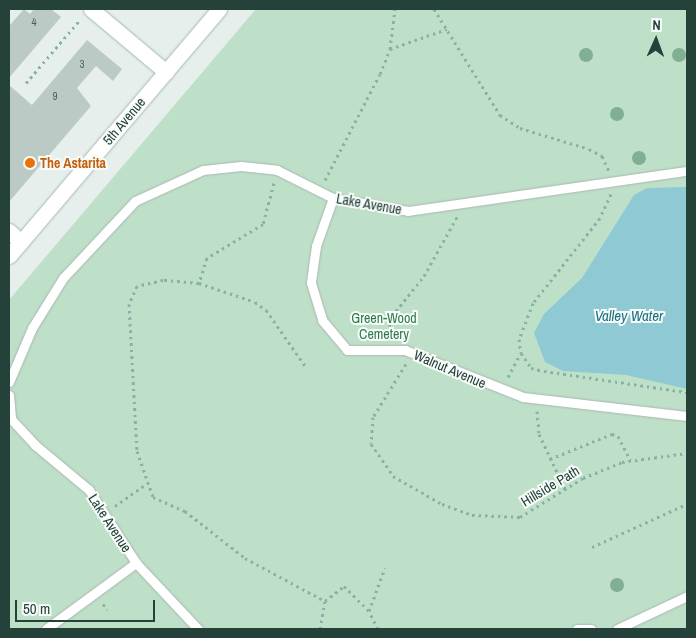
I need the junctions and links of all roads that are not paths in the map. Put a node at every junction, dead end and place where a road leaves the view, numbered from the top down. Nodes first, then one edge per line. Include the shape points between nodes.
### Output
1 (91, 9) edge
2 (220, 9) edge
3 (166, 72) junction
4 (687, 171) edge
5 (333, 198) junction
6 (9, 231) edge
7 (21, 242) junction
8 (9, 256) edge
9 (9, 382) edge
10 (9, 395) edge
11 (687, 416) edge
12 (136, 563) junction
13 (687, 596) edge
14 (46, 629) edge
15 (198, 629) edge
16 (577, 629) edge
17 (592, 629) edge
18 (618, 629) edge

1 - 3 street
2 - 3 street, 5th Avenue
3 - 7 street, 5th Avenue
4 - 5 lane, Lake Avenue via 408,211
5 - 9 lane, Lake Avenue via 277,170 241,166 203,170 135,201 63,278 32,328
5 - 11 lane, Walnut Avenue via 312,265 310,283 322,320 347,350 413,353 501,390 537,399
6 - 7 street
7 - 8 street, 5th Avenue
10 - 12 lane, Lake Avenue via 11,419 35,445 89,490
12 - 14 lane
12 - 15 lane, Lake Avenue
13 - 18 lane
16 - 17 lane

